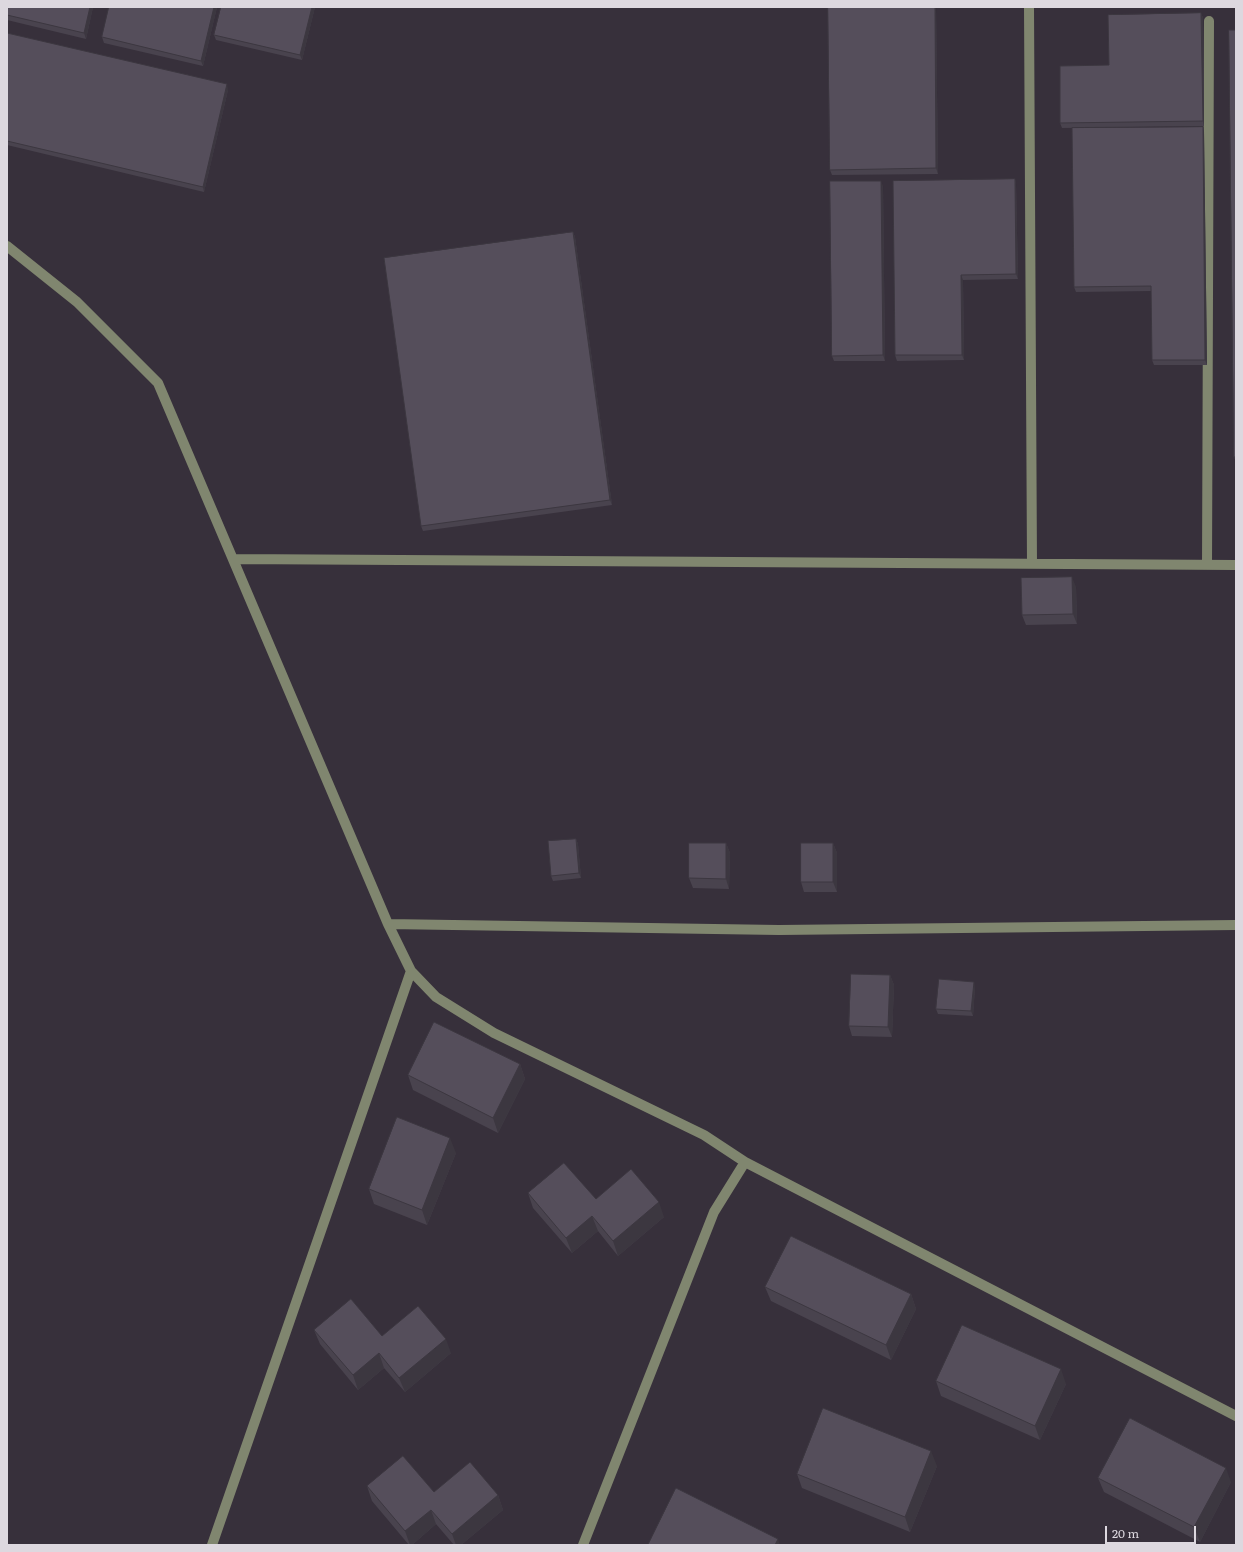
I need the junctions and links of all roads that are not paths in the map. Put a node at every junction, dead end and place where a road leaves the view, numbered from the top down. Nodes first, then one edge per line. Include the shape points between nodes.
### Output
1 (1029, 7) edge
2 (1209, 21) dead end
3 (7, 246) edge
4 (233, 559) junction
5 (1032, 564) junction
6 (1207, 565) junction
7 (1236, 565) edge
8 (388, 924) junction
9 (1236, 925) edge
10 (411, 971) junction
11 (746, 1162) junction
12 (1236, 1416) edge
13 (212, 1545) edge
14 (583, 1545) edge

1 - 5 street
2 - 6 street
3 - 4 street via 77,302 158,383
4 - 5 street
4 - 8 street
5 - 6 street
6 - 7 street
8 - 9 street via 779,930
8 - 10 street
10 - 11 street via 436,997 494,1033 704,1134
10 - 13 street
11 - 12 street
11 - 14 street via 714,1212

